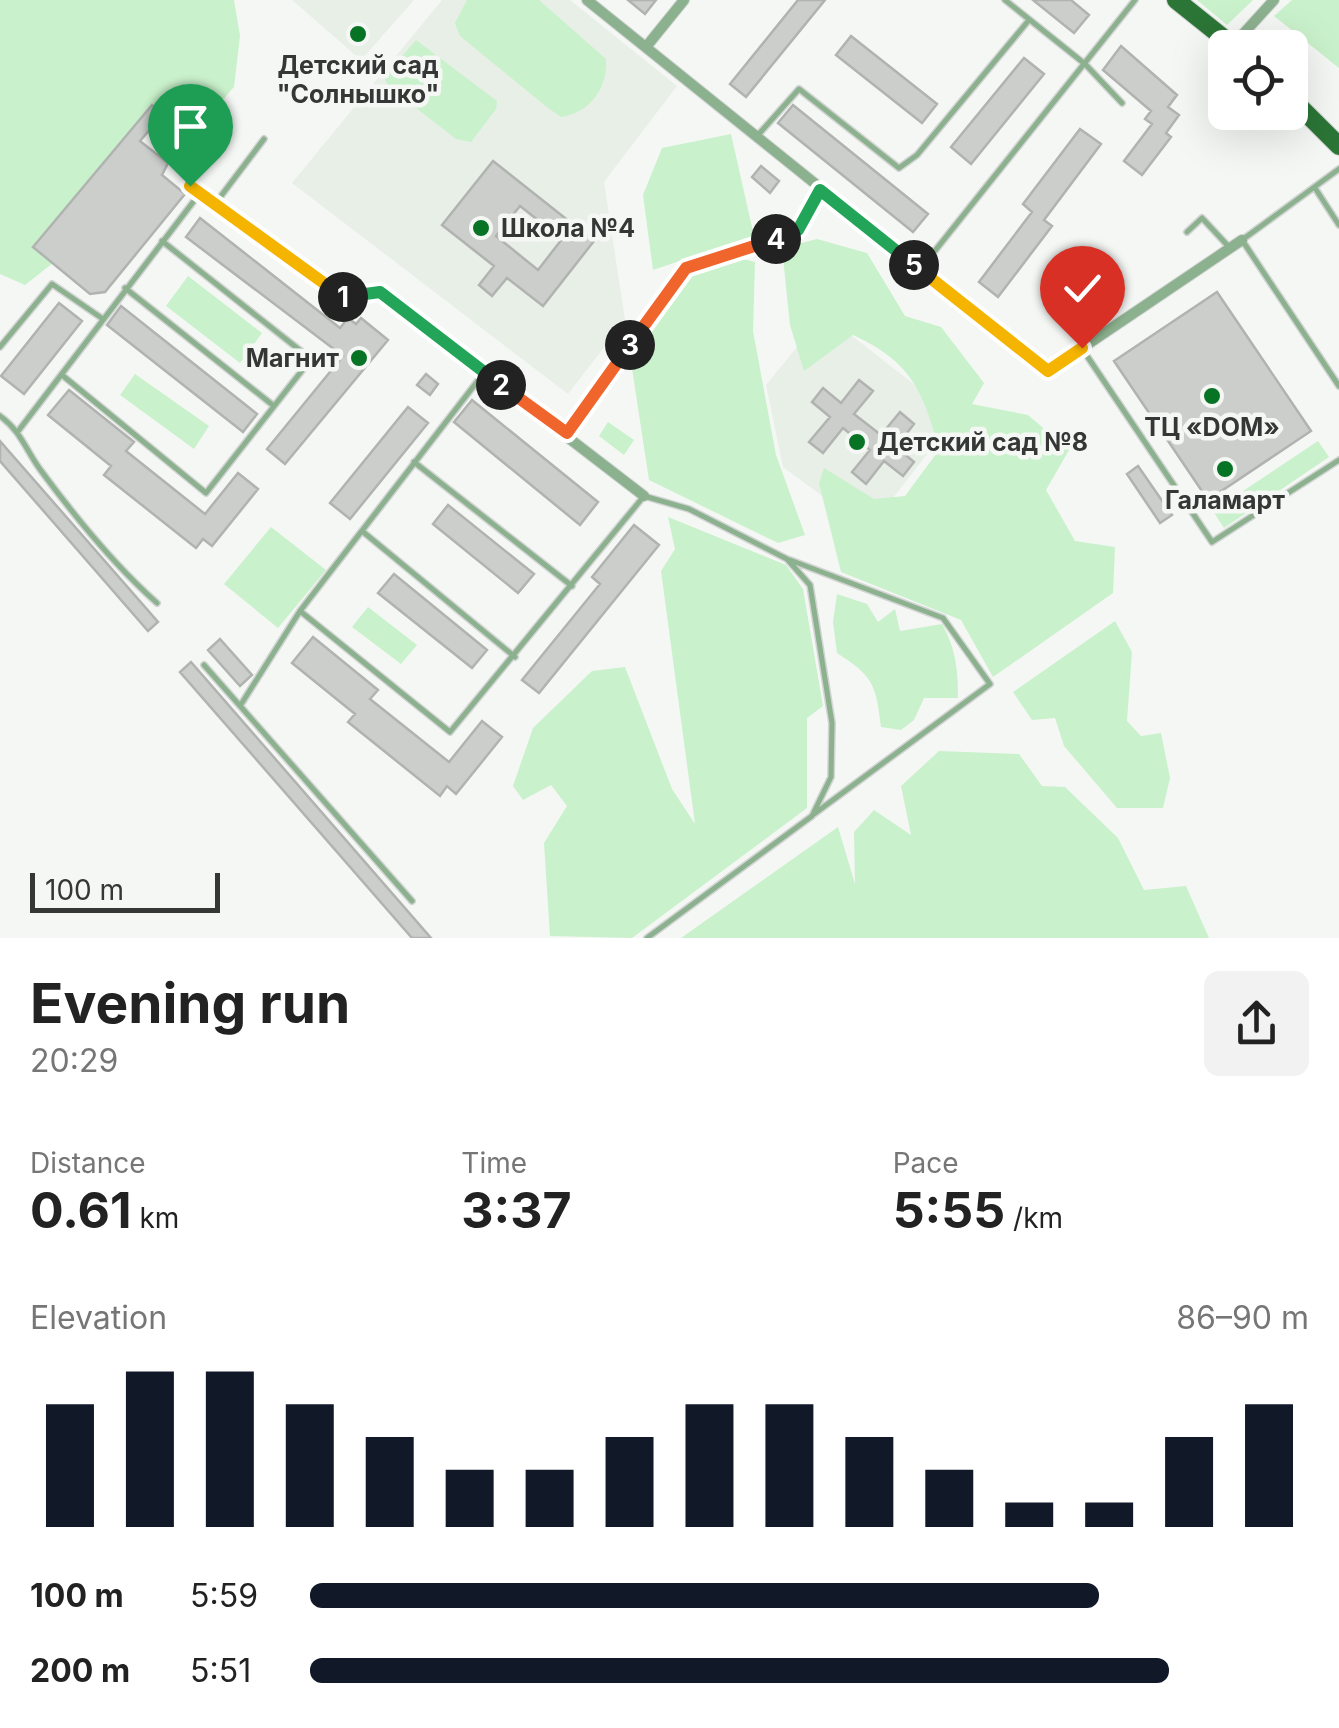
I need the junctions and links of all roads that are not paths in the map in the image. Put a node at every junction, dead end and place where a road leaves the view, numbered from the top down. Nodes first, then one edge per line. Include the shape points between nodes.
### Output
1 (587, 0) edge
2 (684, 0) edge
3 (1005, 0) edge
4 (1136, 0) edge
5 (1176, 0) edge
6 (1274, 0) edge
7 (1029, 20) junction
8 (1214, 30) edge
9 (1248, 30) edge
10 (646, 47) junction
11 (1085, 64) junction
12 (1122, 103) dead end
13 (1308, 115) edge
14 (756, 137) junction
15 (264, 140) dead end
16 (1339, 146) edge
17 (1339, 168) edge
18 (1314, 188) junction
19 (195, 189) joint
20 (820, 190) junction
21 (215, 204) junction
22 (1339, 225) edge
23 (1187, 232) dead end
24 (1242, 240) junction
25 (162, 242) junction
26 (1230, 248) junction
27 (920, 270) junction
28 (126, 288) junction
29 (103, 318) junction
30 (0, 347) edge
31 (1082, 348) junction
32 (485, 371) junction
33 (62, 374) junction
34 (1339, 386) edge
35 (274, 406) junction
36 (0, 416) edge
37 (19, 430) junction
38 (567, 433) junction
39 (1339, 460) edge
40 (414, 462) junction
41 (644, 496) junction
42 (362, 531) junction
43 (787, 559) junction
44 (572, 586) junction
45 (157, 603) dead end
46 (300, 611) junction
47 (514, 658) junction
48 (204, 664) dead end
49 (240, 706) junction
50 (812, 816) junction
51 (412, 901) dead end
52 (647, 938) edge

1 - 10 street
2 - 10 street
3 - 7 lane
4 - 11 lane
5 - 8 main road
6 - 9 street
7 - 11 lane
7 - 14 lane via 899,168 799,88
10 - 14 street
11 - 12 lane
11 - 27 lane
13 - 16 main road
14 - 20 street
15 - 21 lane
17 - 18 lane
18 - 22 lane
18 - 24 lane
19 - 21 street
19 - 25 lane
20 - 27 street
20 - 38 street via 798,230 686,268
21 - 32 street via 341,298 380,292
23 - 26 lane via 1202,218
24 - 26 street
24 - 34 lane
25 - 28 lane
25 - 35 lane via 311,359
26 - 31 street
27 - 31 street via 1048,371
28 - 29 lane
28 - 35 lane
29 - 30 lane via 52,284
29 - 33 lane
31 - 39 lane via 1212,542
32 - 38 street
32 - 40 lane
33 - 35 lane via 206,493
33 - 37 lane
36 - 37 lane
37 - 45 lane via 40,469
38 - 41 street
40 - 42 lane
40 - 44 lane
41 - 43 lane via 689,509
41 - 44 lane
42 - 46 lane
42 - 47 lane
43 - 50 lane via 810,584 832,723 832,776
43 - 50 lane via 943,618 990,684
44 - 47 lane
46 - 47 lane via 450,732
46 - 49 lane
48 - 49 lane
49 - 51 lane
50 - 52 lane

